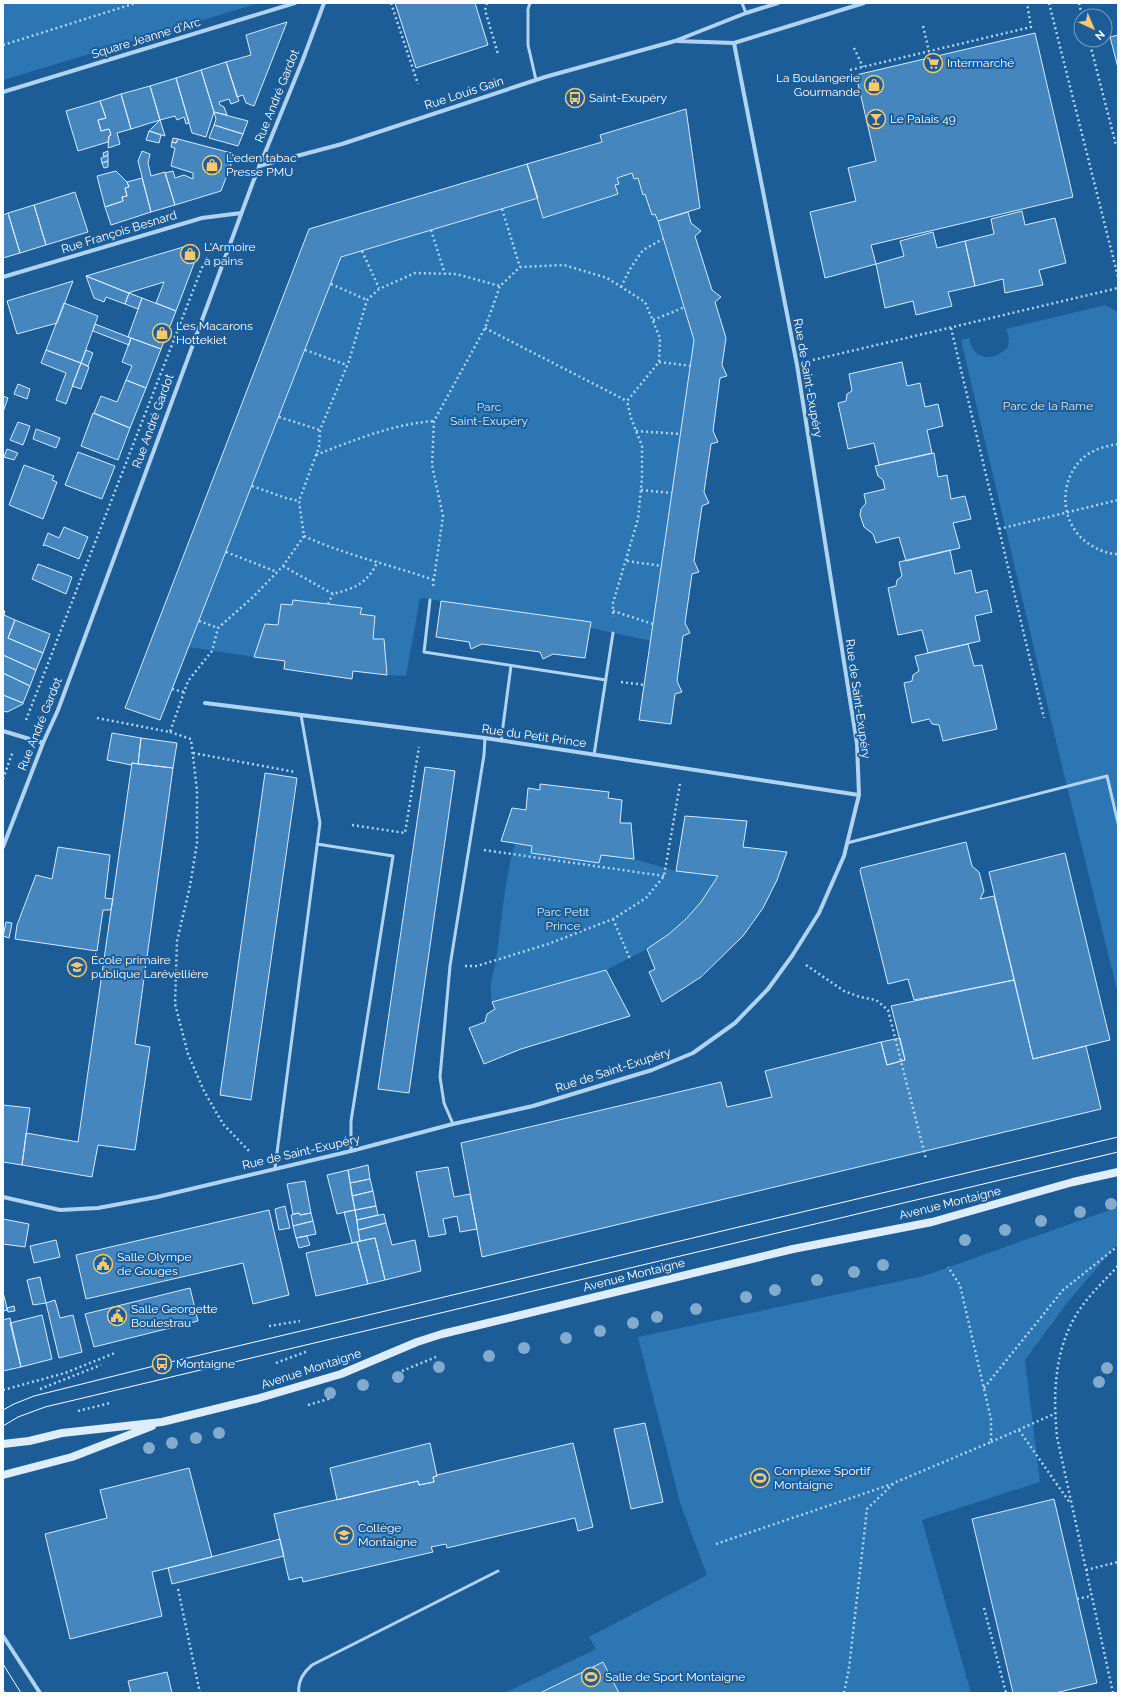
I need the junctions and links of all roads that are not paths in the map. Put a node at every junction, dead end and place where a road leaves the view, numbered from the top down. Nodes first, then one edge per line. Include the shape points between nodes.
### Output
1 (296, 3) edge
2 (324, 3) edge
3 (530, 3) edge
4 (742, 3) edge
5 (778, 3) edge
6 (864, 3) edge
7 (746, 13) junction
8 (675, 41) junction
9 (734, 43) junction
10 (536, 80) junction
11 (3, 92) edge
12 (259, 166) junction
13 (241, 213) junction
14 (3, 277) edge
15 (430, 600) road end
16 (613, 633) road end
17 (511, 666) junction
18 (606, 680) junction
19 (205, 703) dead end
20 (301, 715) junction
21 (3, 731) edge
22 (485, 738) junction
23 (501, 741) junction
24 (43, 743) junction
25 (594, 755) junction
26 (859, 795) junction
27 (1118, 824) edge
28 (317, 844) junction
29 (846, 844) junction
30 (3, 847) edge
31 (452, 1124) junction
32 (351, 1151) junction
33 (276, 1168) junction
34 (1118, 1172) edge
35 (3, 1197) edge
36 (162, 1422) junction
37 (3, 1444) edge
38 (3, 1475) edge
39 (498, 1571) dead end
40 (3, 1636) edge
41 (40, 1693) edge
42 (299, 1693) edge

1 - 11 street, Square Jeanne d'Arc
2 - 12 street, Rue André Gardot
3 - 10 lane via 528,45
4 - 7 lane
5 - 7 street, Rue Louis Gain
6 - 9 street, Rue Louis Gain
7 - 8 street, Rue Louis Gain
8 - 9 street, Rue Louis Gain
8 - 10 street, Rue Louis Gain
9 - 26 street, Rue de Saint-Exupéry via 797,365 857,744
10 - 12 street, Rue Louis Gain via 342,144
12 - 13 street, Rue André Gardot
13 - 14 street, Rue François Besnard via 202,218
13 - 24 street, Rue André Gardot via 58,710
15 - 17 lane via 424,652
16 - 18 lane
17 - 18 lane
17 - 23 lane
18 - 25 lane
19 - 20 street, Rue du Petit Prince
20 - 22 street, Rue du Petit Prince
20 - 28 lane via 320,822
21 - 24 street
22 - 23 street, Rue du Petit Prince
22 - 31 lane via 450,966 440,1077 444,1103
23 - 25 street, Rue du Petit Prince
24 - 30 street, Rue André Gardot
25 - 26 street, Rue du Petit Prince
26 - 29 street, Rue de Saint-Exupéry
27 - 29 lane via 1107,776
28 - 32 lane via 393,856 351,1121
28 - 33 lane
29 - 31 street, Rue de Saint-Exupéry via 844,856 819,912 768,989 735,1023 693,1053 652,1070 533,1106
31 - 32 street, Rue de Saint-Exupéry
32 - 33 street, Rue de Saint-Exupéry
33 - 35 street, Rue de Saint-Exupéry via 157,1197 98,1208 60,1210
34 - 36 main road, Avenue Montaigne via 938,1220 794,1249 469,1327 417,1342 341,1374 256,1399
36 - 37 main road, Avenue Montaigne
36 - 38 main road, Avenue Montaigne via 72,1457
39 - 42 lane via 312,1665 301,1679
40 - 41 street

